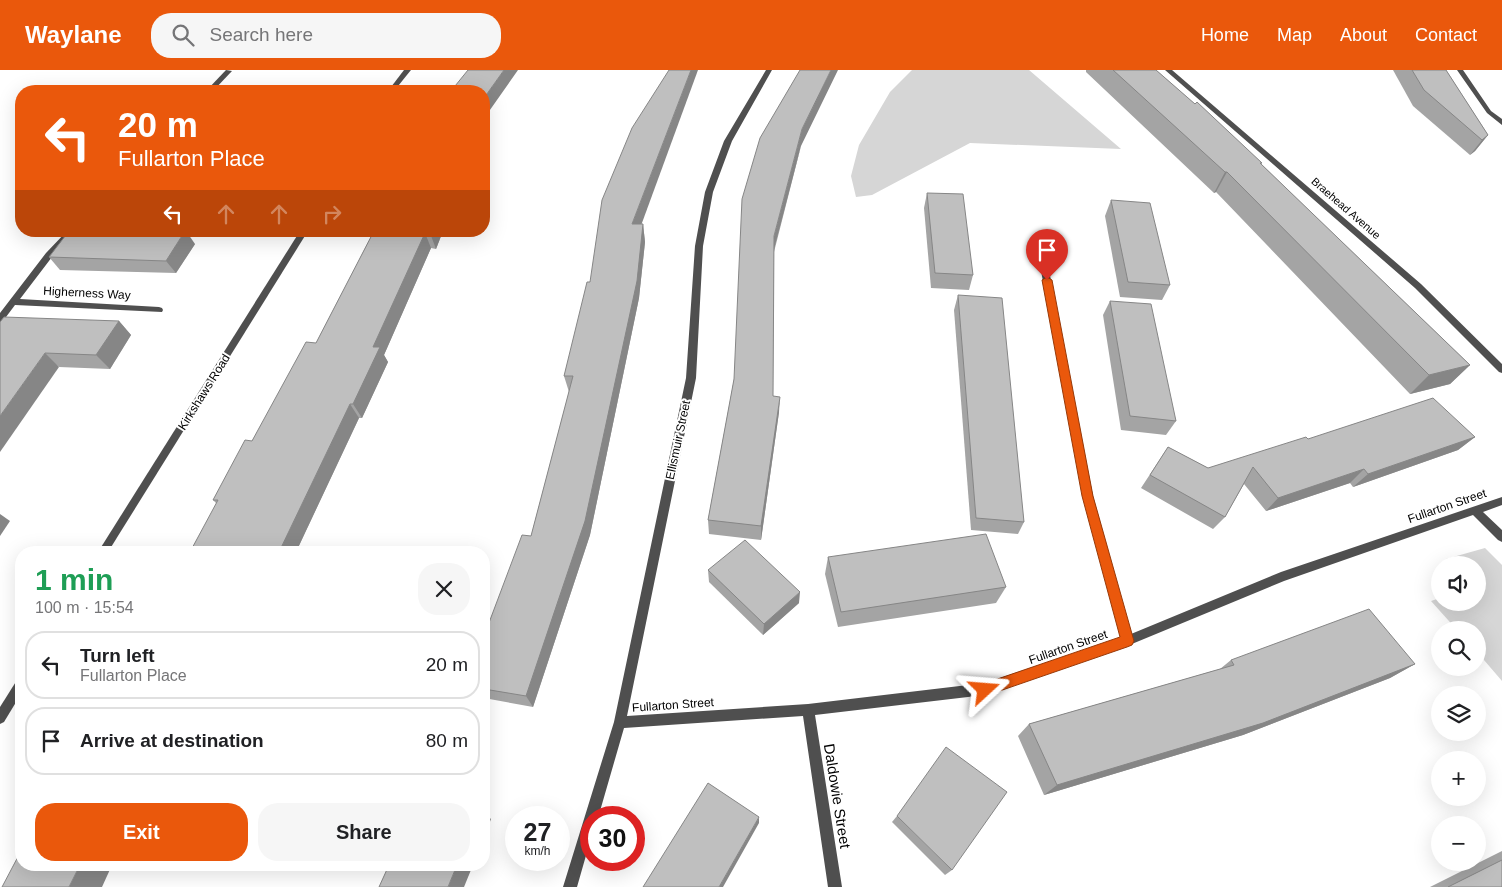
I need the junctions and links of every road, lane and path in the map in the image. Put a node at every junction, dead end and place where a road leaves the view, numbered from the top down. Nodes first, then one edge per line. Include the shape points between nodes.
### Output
1 (408, 70) edge
2 (769, 70) edge
3 (1168, 70) edge
4 (1460, 70) edge
5 (229, 71) edge
6 (215, 85) edge
7 (396, 85) edge
8 (1502, 123) edge
9 (66, 237) edge
10 (300, 237) edge
11 (1043, 260) dead end
12 (13, 302) junction
13 (160, 310) dead end
14 (0, 318) edge
15 (1502, 370) edge
16 (1502, 501) edge
17 (1476, 511) junction
18 (1502, 536) edge
19 (107, 546) edge
20 (1127, 641) junction
21 (15, 694) edge
22 (808, 710) junction
23 (0, 718) edge
24 (620, 722) junction
25 (595, 806) edge
26 (580, 854) edge
27 (570, 887) edge
28 (835, 887) edge

1 - 7 street
2 - 24 street, Ellismuir Street via 728,141 709,192 699,246 691,378
3 - 15 street, Braehead Avenue via 1418,286
4 - 8 street via 1489,112
5 - 6 street
9 - 12 street, Higherness Way
10 - 19 street, Kirkshaws Road
11 - 20 street via 1088,496
12 - 13 street, Higherness Way
12 - 14 street, Higherness Way
16 - 17 street, Fullarton Street
17 - 18 street
17 - 20 street, Fullarton Street via 1281,577
20 - 22 street, Fullarton Street via 985,690
21 - 23 street
22 - 24 street, Fullarton Street
22 - 28 street, Daldowie Street
24 - 25 street, Ellismuir Street
26 - 27 street, Ellismuir Street

